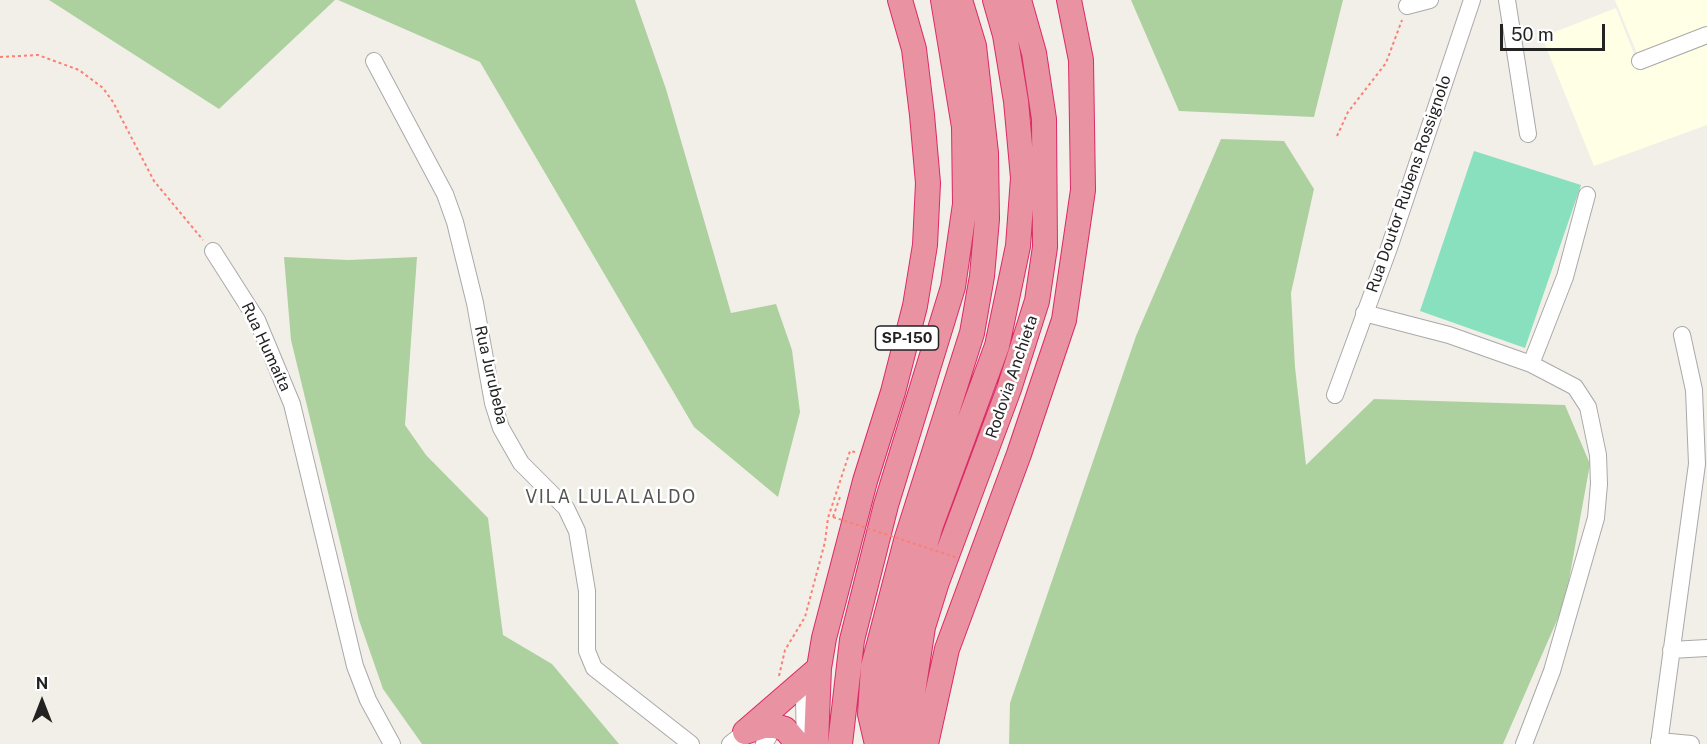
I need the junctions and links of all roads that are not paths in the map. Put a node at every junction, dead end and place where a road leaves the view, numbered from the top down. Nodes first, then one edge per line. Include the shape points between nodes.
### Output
1 (900, 0) edge
2 (943, 0) edge
3 (960, 0) edge
4 (995, 0) edge
5 (1019, 0) edge
6 (1069, 0) edge
7 (1430, 0) edge
8 (1472, 0) edge
9 (1507, 0) edge
10 (1407, 6) road end
11 (1707, 35) edge
12 (1640, 61) dead end
13 (374, 62) dead end
14 (1528, 134) dead end
15 (1587, 195) dead end
16 (213, 251) road end
17 (1364, 313) junction
18 (1682, 335) dead end
19 (1531, 364) junction
20 (1335, 395) dead end
21 (1707, 648) edge
22 (1671, 650) junction
23 (819, 668) junction
24 (757, 731) edge
25 (1659, 743) edge
26 (392, 744) edge
27 (691, 744) edge
28 (798, 744) edge
29 (805, 744) edge
30 (816, 744) edge
31 (840, 744) edge
32 (877, 744) edge
33 (882, 744) edge
34 (905, 744) edge
35 (926, 744) edge
36 (1524, 744) edge
37 (1691, 744) edge

1 - 23 highway, SP-150 via 914,49 922,115 928,183 926,245 915,306 865,481
2 - 31 highway via 964,127 965,204 955,277 886,505 852,640
3 - 32 highway via 974,46 986,153 987,219 982,276 972,333 903,551 873,668 870,714
4 - 33 highway, Rodovia Anchieta via 1016,101 1023,178 1018,246 997,346 917,574 891,673
5 - 34 highway, Rodovia Anchieta via 1034,53 1044,119 1045,247 1037,301 923,627
6 - 35 highway via 1081,60 1083,190 1064,320 947,649
7 - 10 street
8 - 17 street, Rua Doutor Rubens Rossignolo
9 - 14 street
11 - 12 street
13 - 27 street, Rua Jurubeba via 445,194 455,222 501,428 521,463 566,508 577,531 587,591 587,651 594,668
15 - 19 street via 1565,277
16 - 26 street, Rua Humaíta via 257,320 292,404 355,666
17 - 19 street, Rua Doutor Rubens Rossignolo via 1449,335
17 - 20 street
18 - 22 street via 1694,390 1697,464
19 - 36 street, Rua Doutor Rubens Rossignolo via 1575,387 1584,398 1598,455 1599,484 1593,533 1552,671
21 - 22 street
22 - 25 street
23 - 24 highway
23 - 29 street via 804,700
23 - 30 highway, SP-150
24 - 28 highway via 785,729
25 - 37 street

